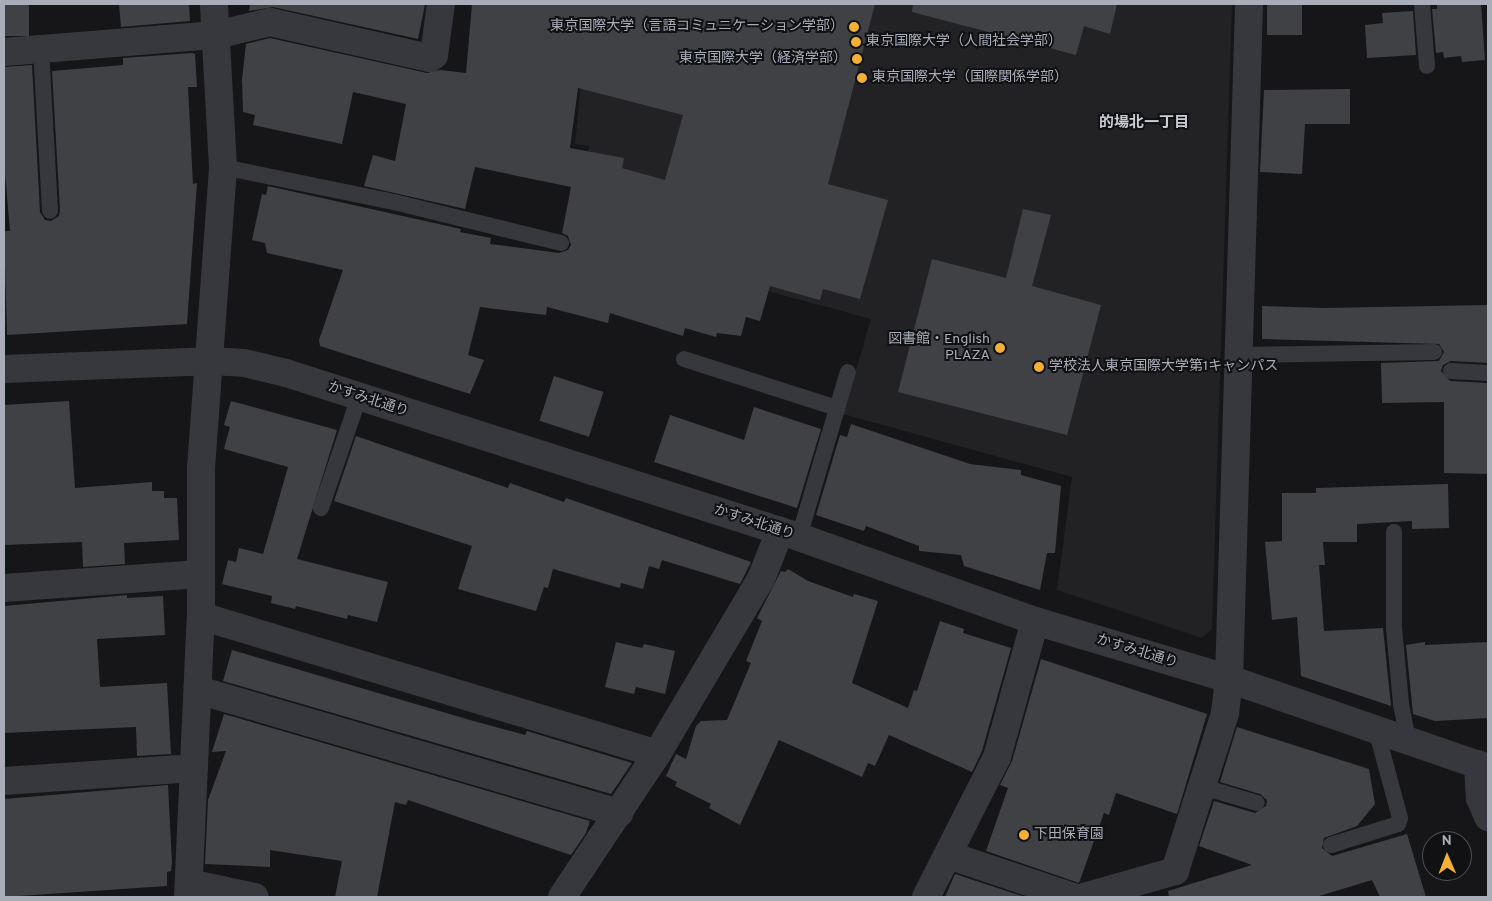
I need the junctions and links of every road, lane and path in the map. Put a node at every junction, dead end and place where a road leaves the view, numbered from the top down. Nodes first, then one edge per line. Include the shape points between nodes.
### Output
1 (214, 4) edge
2 (441, 4) edge
3 (1249, 4) edge
4 (1422, 4) edge
5 (216, 35) junction
6 (41, 49) junction
7 (4, 52) edge
8 (1427, 66) dead end
9 (223, 167) junction
10 (50, 211) dead end
11 (561, 243) dead end
12 (1434, 352) dead end
13 (1239, 355) junction
14 (684, 359) dead end
15 (208, 361) junction
16 (4, 369) edge
17 (1451, 371) dead end
18 (848, 372) dead end
19 (1488, 373) edge
20 (358, 397) junction
21 (837, 408) junction
22 (321, 508) dead end
23 (1394, 532) dead end
24 (789, 534) junction
25 (201, 574) junction
26 (4, 588) edge
27 (202, 616) junction
28 (1035, 621) junction
29 (1229, 679) junction
30 (198, 690) junction
31 (1376, 729) junction
32 (1408, 740) junction
33 (656, 754) junction
34 (1483, 766) edge
35 (194, 768) junction
36 (4, 781) edge
37 (1203, 787) junction
38 (1257, 803) dead end
39 (619, 813) junction
40 (1488, 817) edge
41 (1331, 845) dead end
42 (948, 855) junction
43 (189, 890) edge
44 (566, 896) edge
45 (255, 897) edge
46 (926, 897) edge
47 (1073, 897) edge
48 (1084, 897) edge

1 - 5 street
2 - 5 street via 434,55 430,58 270,22
3 - 13 street
4 - 8 lane
5 - 6 street
5 - 9 street
6 - 7 street
6 - 10 lane
9 - 11 lane via 375,198
9 - 15 street
12 - 13 lane
13 - 29 street
14 - 21 lane
15 - 16 street, かすみ北通り
15 - 20 street, かすみ北通り via 244,363
15 - 25 street via 201,468
17 - 19 lane
18 - 21 lane
20 - 22 lane
20 - 24 street, かすみ北通り
21 - 24 lane
23 - 32 lane via 1394,628 1400,704
24 - 28 street, かすみ北通り
24 - 33 street
25 - 26 street
25 - 27 street
27 - 30 street
27 - 33 street
28 - 29 street, かすみ北通り
28 - 42 street via 997,757
29 - 31 street, かすみ北通り
29 - 37 street via 1224,713
30 - 35 street
30 - 39 street
31 - 32 street, かすみ北通り
31 - 41 lane via 1400,818 1398,824
32 - 34 street, かすみ北通り
33 - 39 street
34 - 40 street via 1480,798
35 - 36 street
35 - 43 street
37 - 38 lane
37 - 48 street via 1175,871
39 - 44 street
42 - 46 street
42 - 47 street
43 - 45 street

